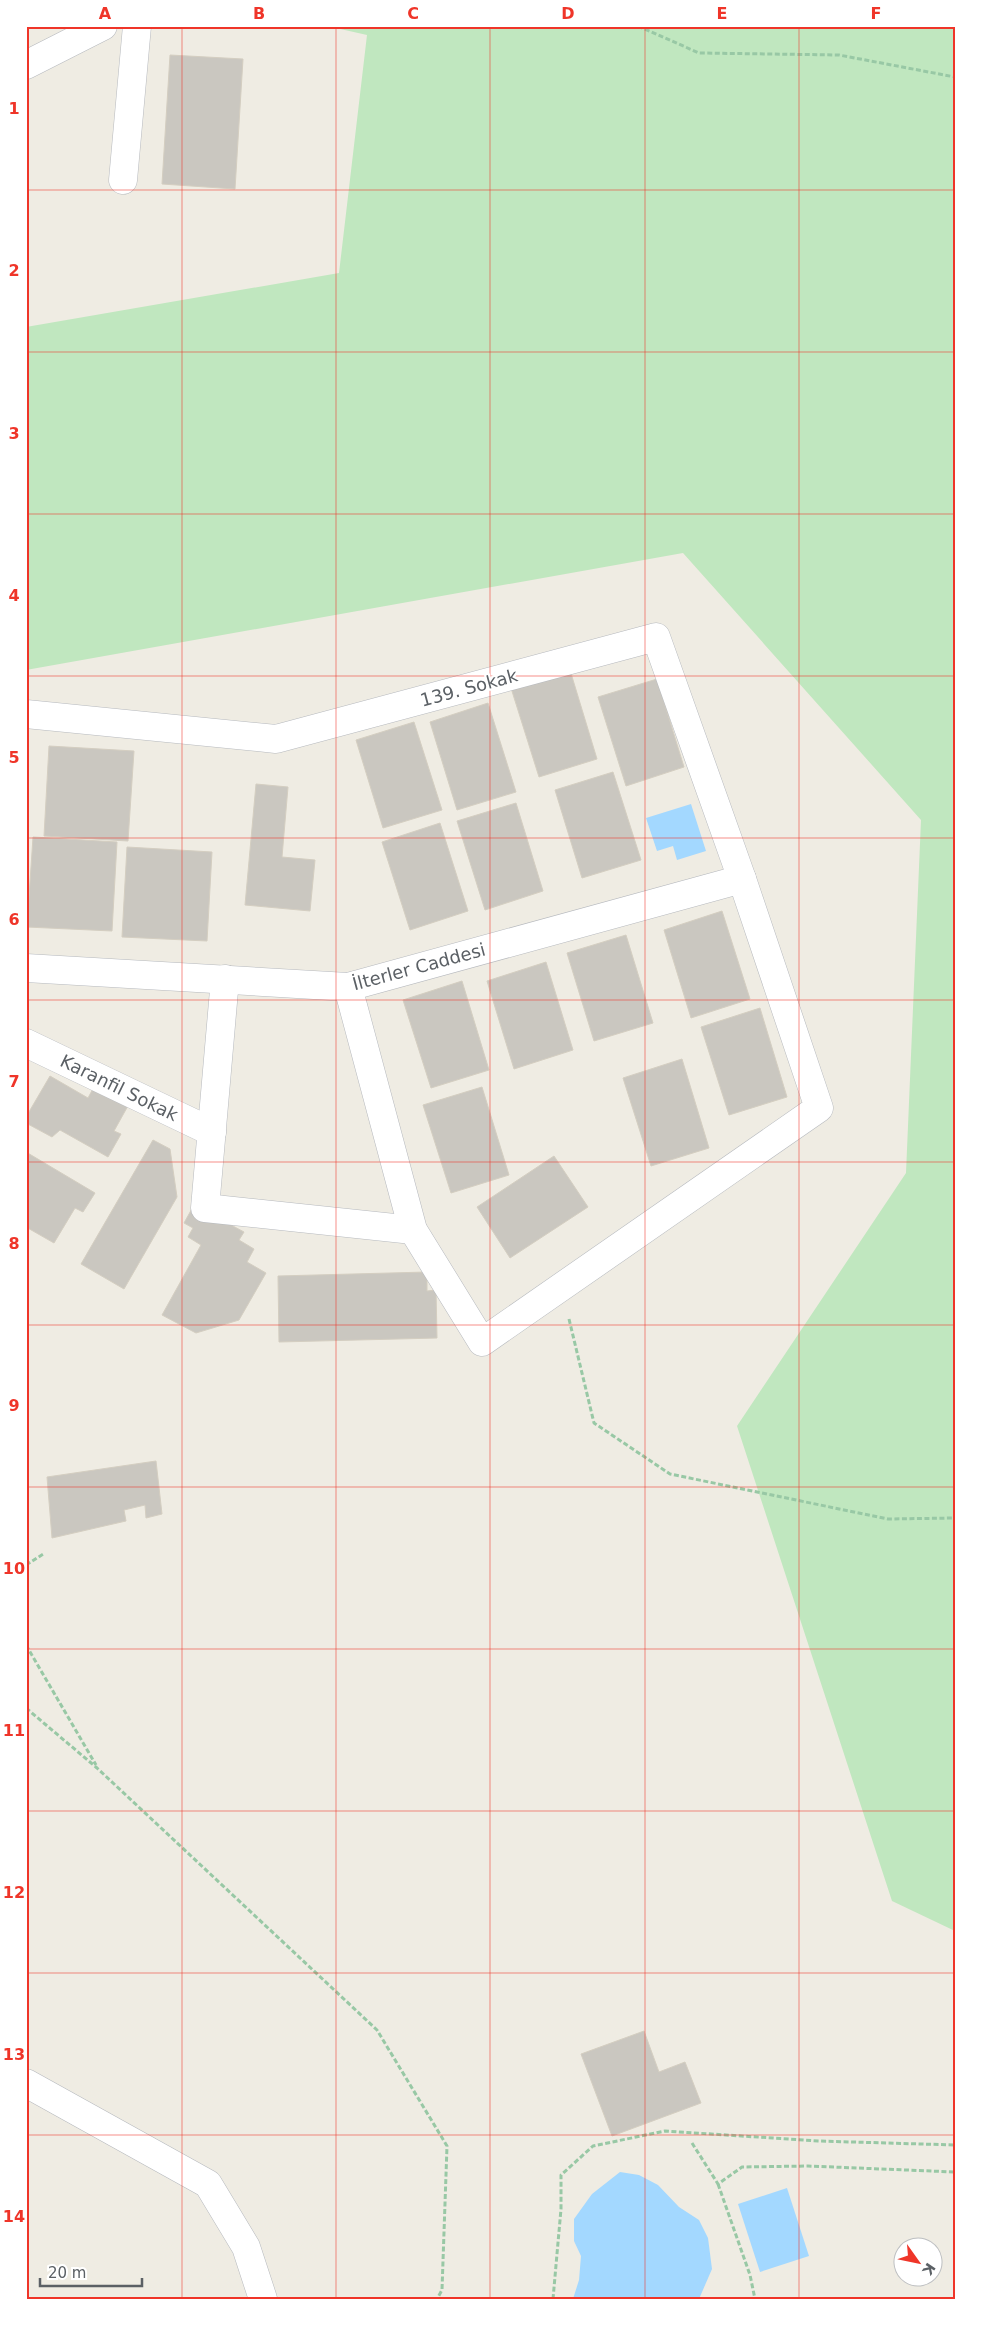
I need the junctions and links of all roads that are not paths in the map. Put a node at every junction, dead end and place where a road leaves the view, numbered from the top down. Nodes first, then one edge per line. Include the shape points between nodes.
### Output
1 (103, 26) edge
2 (137, 26) edge
3 (26, 65) edge
4 (123, 180) dead end
5 (26, 714) edge
6 (742, 880) junction
7 (26, 968) edge
8 (225, 980) junction
9 (348, 987) junction
10 (26, 1043) edge
11 (212, 1132) junction
12 (412, 1230) junction
13 (26, 2084) edge
14 (263, 2299) edge

1 - 3 street
2 - 4 street
5 - 6 street, 139. Sokak via 276,739 656,637
6 - 9 street, İlterler Caddesi
6 - 12 street via 820,1108 482,1342
7 - 8 street, İlterler Caddesi
8 - 9 street, İlterler Caddesi
8 - 11 street
9 - 12 street
10 - 11 street, Karanfil Sokak
11 - 12 street via 206,1208
13 - 14 street via 208,2184 246,2247

